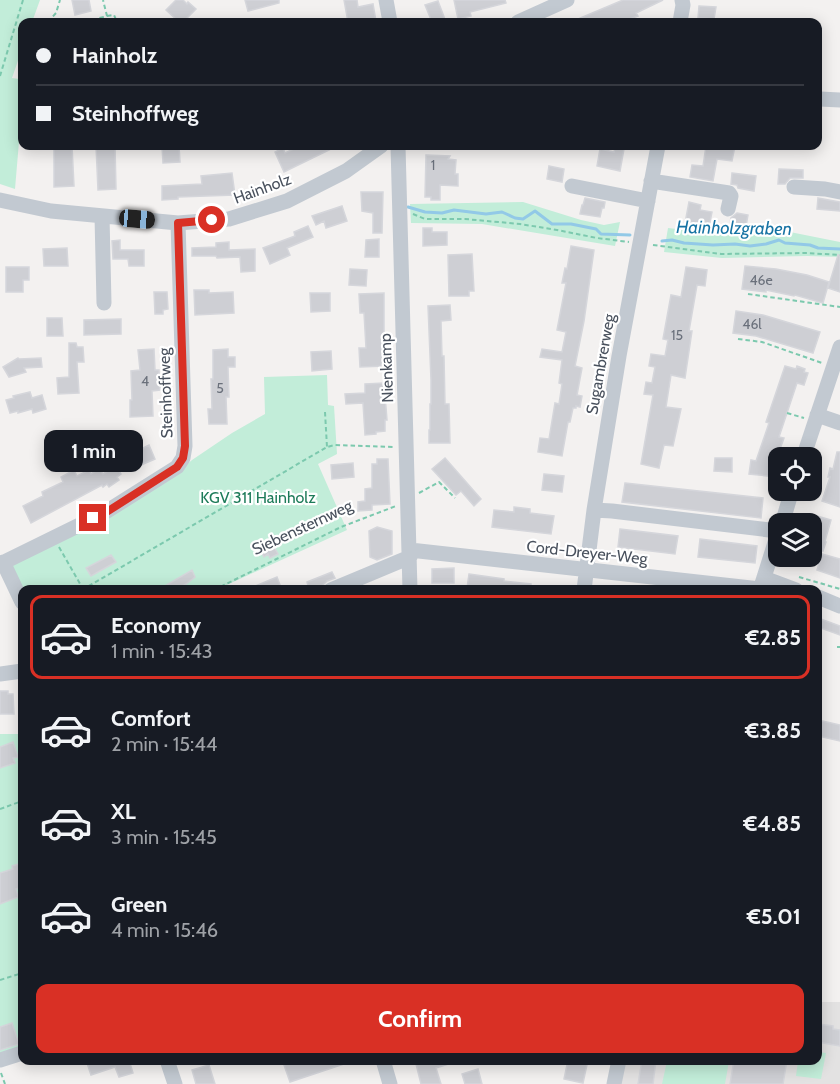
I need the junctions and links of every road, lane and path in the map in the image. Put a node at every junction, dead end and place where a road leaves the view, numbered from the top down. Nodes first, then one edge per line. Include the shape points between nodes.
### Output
1 (23, 0) edge
2 (60, 0) edge
3 (104, 0) edge
4 (386, 0) edge
5 (567, 0) edge
6 (682, 0) edge
7 (107, 16) junction
8 (52, 18) edge
9 (100, 18) edge
10 (115, 18) edge
11 (389, 18) edge
12 (527, 18) edge
13 (681, 18) edge
14 (0, 76) edge
15 (822, 99) edge
16 (840, 100) edge
17 (375, 150) edge
18 (398, 150) edge
19 (657, 150) edge
20 (651, 181) junction
21 (572, 186) dead end
22 (794, 187) dead end
23 (840, 192) edge
24 (0, 200) edge
25 (648, 201) junction
26 (399, 208) junction
27 (728, 209) dead end
28 (102, 216) junction
29 (178, 223) junction
30 (641, 244) junction
31 (840, 255) edge
32 (748, 294) dead end
33 (104, 303) dead end
34 (840, 307) edge
35 (738, 339) dead end
36 (840, 346) edge
37 (833, 367) junction
38 (325, 412) dead end
39 (788, 413) dead end
40 (816, 418) junction
41 (840, 423) edge
42 (327, 447) junction
43 (406, 447) junction
44 (807, 447) edge
45 (455, 498) dead end
46 (408, 502) junction
47 (594, 510) junction
48 (768, 531) edge
49 (53, 537) junction
50 (410, 554) junction
51 (2, 563) edge
52 (768, 566) edge
53 (586, 570) junction
54 (795, 582) edge
55 (80, 585) edge
56 (89, 585) edge
57 (224, 585) edge
58 (342, 585) edge
59 (410, 585) edge
60 (584, 585) edge
61 (751, 585) edge
62 (762, 585) edge
63 (770, 585) edge
64 (814, 585) edge
65 (822, 586) edge
66 (840, 589) edge
67 (18, 594) edge
68 (822, 599) edge
69 (840, 606) edge
70 (18, 672) edge
71 (0, 674) edge
72 (18, 802) edge
73 (0, 809) edge
74 (18, 974) edge
75 (0, 980) edge
76 (18, 1054) edge
77 (0, 1060) edge
78 (169, 1065) edge
79 (384, 1065) edge
80 (618, 1065) edge
81 (0, 1070) edge
82 (5, 1084) edge
83 (175, 1084) edge
84 (390, 1084) edge
85 (614, 1084) edge

1 - 14 path
2 - 8 path
3 - 7 path
4 - 11 street
5 - 12 street
6 - 13 street
7 - 9 path
7 - 10 path
15 - 16 street
17 - 29 street, Hainholz via 346,171 287,201 229,219
18 - 26 street, Nienkamp
19 - 20 street, Sugambrerweg
20 - 25 street, Sugambrerweg
20 - 27 street via 729,193
21 - 25 street
22 - 23 street
24 - 28 street, Hainholz
25 - 30 street, Sugambrerweg
26 - 30 path via 425,219 493,221
26 - 43 street, Nienkamp
28 - 29 street, Hainholz
28 - 33 street
29 - 49 street, Steinhoffweg via 183,458 177,467 105,513
30 - 31 path via 722,254
30 - 47 street, Sugambrerweg
32 - 34 path
35 - 37 path via 762,342
36 - 37 street
37 - 40 street
38 - 42 path
39 - 40 path
40 - 41 street
40 - 44 street
42 - 43 path
42 - 56 path
43 - 46 street, Nienkamp
45 - 46 path, Siebensternweg via 439,482
46 - 50 street, Nienkamp
46 - 57 path, Siebensternweg via 341,527
47 - 48 street
47 - 53 street, Sugambrerweg
49 - 51 street, Steinhoffweg
49 - 55 path
50 - 53 street, Cord-Dreyer-Weg
50 - 58 street, Cord-Dreyer-Weg
50 - 59 street, Nienkamp
51 - 67 street
52 - 62 street
53 - 60 street, Sugambrerweg
53 - 61 street, Cord-Dreyer-Weg
54 - 63 street, Cord-Dreyer-Weg
54 - 64 path
65 - 66 path
68 - 69 street
70 - 71 street
72 - 73 path
74 - 75 path
76 - 77 street
78 - 83 street
79 - 84 street
80 - 85 street
81 - 82 path

